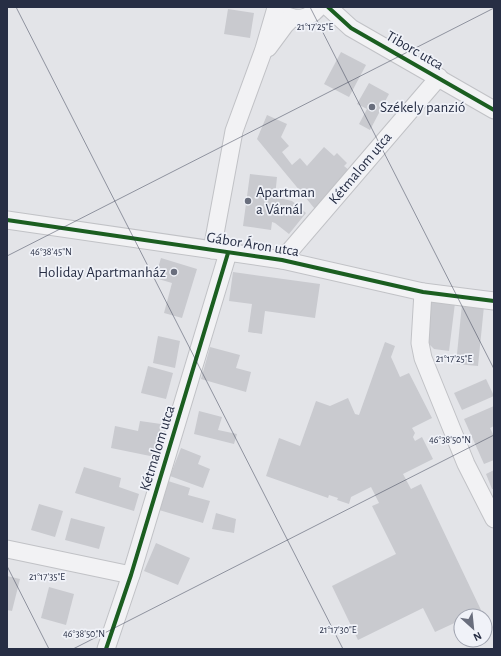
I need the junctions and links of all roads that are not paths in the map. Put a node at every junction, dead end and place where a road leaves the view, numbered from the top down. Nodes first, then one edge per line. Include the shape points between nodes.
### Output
1 (276, 7) edge
2 (319, 7) edge
3 (328, 7) edge
4 (297, 18) junction
5 (351, 28) junction
6 (261, 58) junction
7 (439, 77) junction
8 (494, 110) edge
9 (7, 220) edge
10 (220, 251) junction
11 (282, 260) junction
12 (423, 292) junction
13 (494, 301) edge
14 (494, 519) edge
15 (7, 549) edge
16 (131, 575) junction
17 (106, 649) edge

1 - 4 street, Tiborc utca via 283,14
1 - 6 street
2 - 4 street via 311,15
3 - 5 street, Tiborc utca
4 - 5 street, Tiborc utca via 332,22
4 - 6 street via 285,25
5 - 7 street, Tiborc utca
6 - 10 street, Kétmalom utca via 234,131
7 - 8 street, Tiborc utca
7 - 11 street, Kétmalom utca
9 - 10 street, Gábor Áron utca
10 - 11 street, Gábor Áron utca
10 - 16 street, Kétmalom utca
11 - 12 street, Gábor Áron utca
12 - 13 street, Gábor Áron utca
12 - 14 street via 420,343 423,358 466,464
15 - 16 street
16 - 17 street, Kétmalom utca

